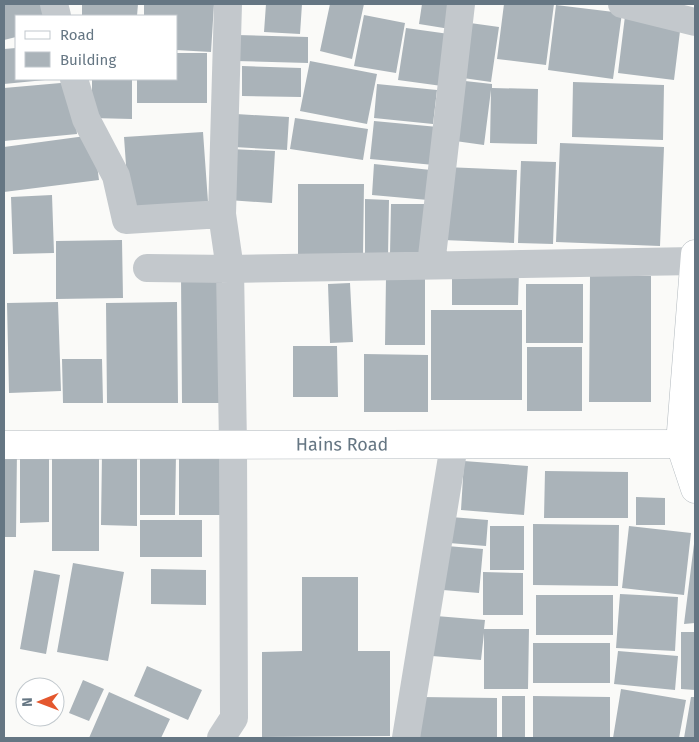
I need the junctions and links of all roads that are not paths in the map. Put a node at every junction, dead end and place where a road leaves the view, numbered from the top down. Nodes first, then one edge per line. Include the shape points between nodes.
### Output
1 (228, 4) edge
2 (461, 4) edge
3 (622, 4) edge
4 (695, 22) edge
5 (74, 80) edge
6 (222, 214) junction
7 (695, 259) edge
8 (431, 265) junction
9 (147, 268) dead end
10 (230, 268) junction
11 (454, 444) junction
12 (688, 444) edge
13 (4, 445) edge
14 (233, 445) junction
15 (695, 490) edge
16 (221, 738) edge
17 (406, 738) edge

1 - 6 street
2 - 8 street
3 - 4 street
5 - 6 street via 86,119 116,176 126,220
6 - 10 street
7 - 8 street
7 - 12 street
8 - 10 street
9 - 10 street
10 - 14 street
11 - 12 street, Hains Road
11 - 14 street, Hains Road
11 - 17 street
12 - 15 street
13 - 14 street, Hains Road
14 - 16 street via 234,718

